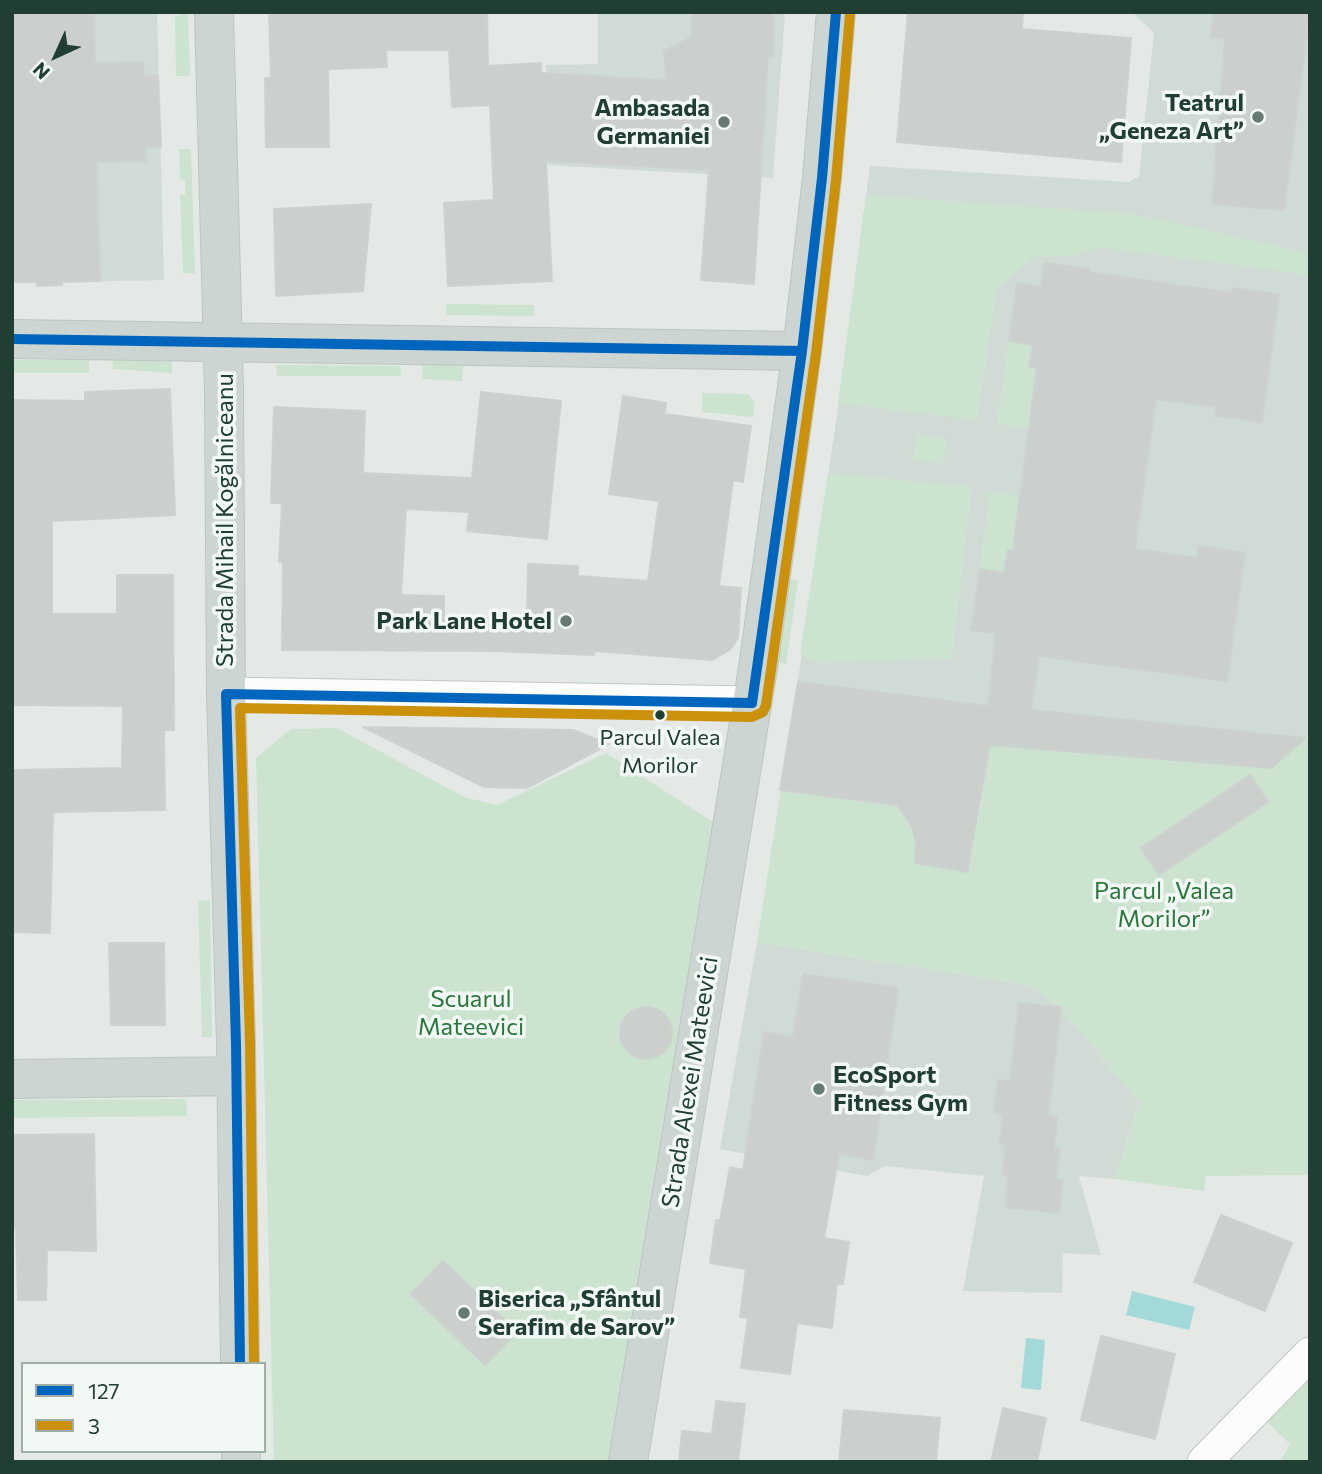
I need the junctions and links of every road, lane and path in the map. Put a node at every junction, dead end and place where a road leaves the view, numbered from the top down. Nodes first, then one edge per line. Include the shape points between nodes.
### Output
1 (214, 12) edge
2 (836, 12) edge
3 (12, 339) edge
4 (223, 341) junction
5 (802, 351) junction
6 (226, 694) junction
7 (752, 703) junction
8 (236, 1076) junction
9 (12, 1079) edge
10 (1310, 1354) edge
11 (240, 1362) edge
12 (628, 1462) edge
13 (1203, 1462) edge

1 - 4 main road, Strada Mihail Kogălniceanu
2 - 5 main road, Strada Alexei Mateevici
3 - 4 main road
4 - 5 main road
4 - 6 main road, Strada Mihail Kogălniceanu
5 - 7 main road, Strada Alexei Mateevici
6 - 7 street
6 - 8 main road, Strada Mihail Kogălniceanu
7 - 12 main road, Strada Alexei Mateevici
8 - 9 main road
8 - 11 main road, Strada Mihail Kogălniceanu
10 - 13 street

